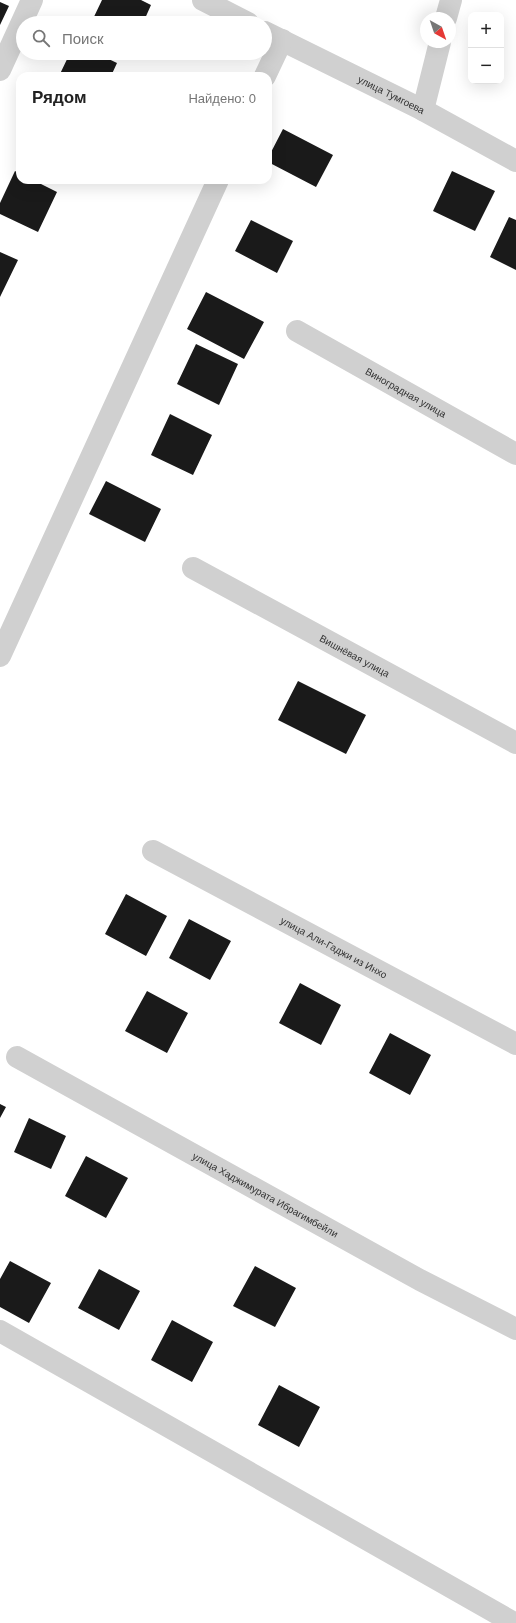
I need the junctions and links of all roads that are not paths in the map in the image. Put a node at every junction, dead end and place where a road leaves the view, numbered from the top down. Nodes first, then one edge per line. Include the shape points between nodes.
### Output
1 (32, 0) edge
2 (203, 0) edge
3 (451, 0) edge
4 (448, 12) edge
5 (25, 16) edge
6 (234, 16) edge
7 (16, 35) edge
8 (273, 36) edge
9 (438, 48) edge
10 (268, 60) edge
11 (0, 70) edge
12 (266, 72) edge
13 (423, 110) junction
14 (516, 161) edge
15 (216, 184) edge
16 (297, 331) dead end
17 (516, 454) edge
18 (193, 568) dead end
19 (0, 656) edge
20 (516, 743) edge
21 (153, 851) dead end
22 (516, 1044) edge
23 (17, 1057) dead end
24 (516, 1329) edge
25 (0, 1331) edge
26 (514, 1623) edge

1 - 5 street
2 - 6 street
3 - 4 street
7 - 11 street
8 - 13 street, улица Тумгоева
9 - 13 street
10 - 12 street
13 - 14 street, улица Тумгоева
15 - 19 street
16 - 17 street, Виноградная улица
18 - 20 street, Вишнёвая улица
21 - 22 street, улица Али-Гаджи из Инхо
23 - 24 street, улица Хаджимурата Ибрагимбейли via 420,1280
25 - 26 street

